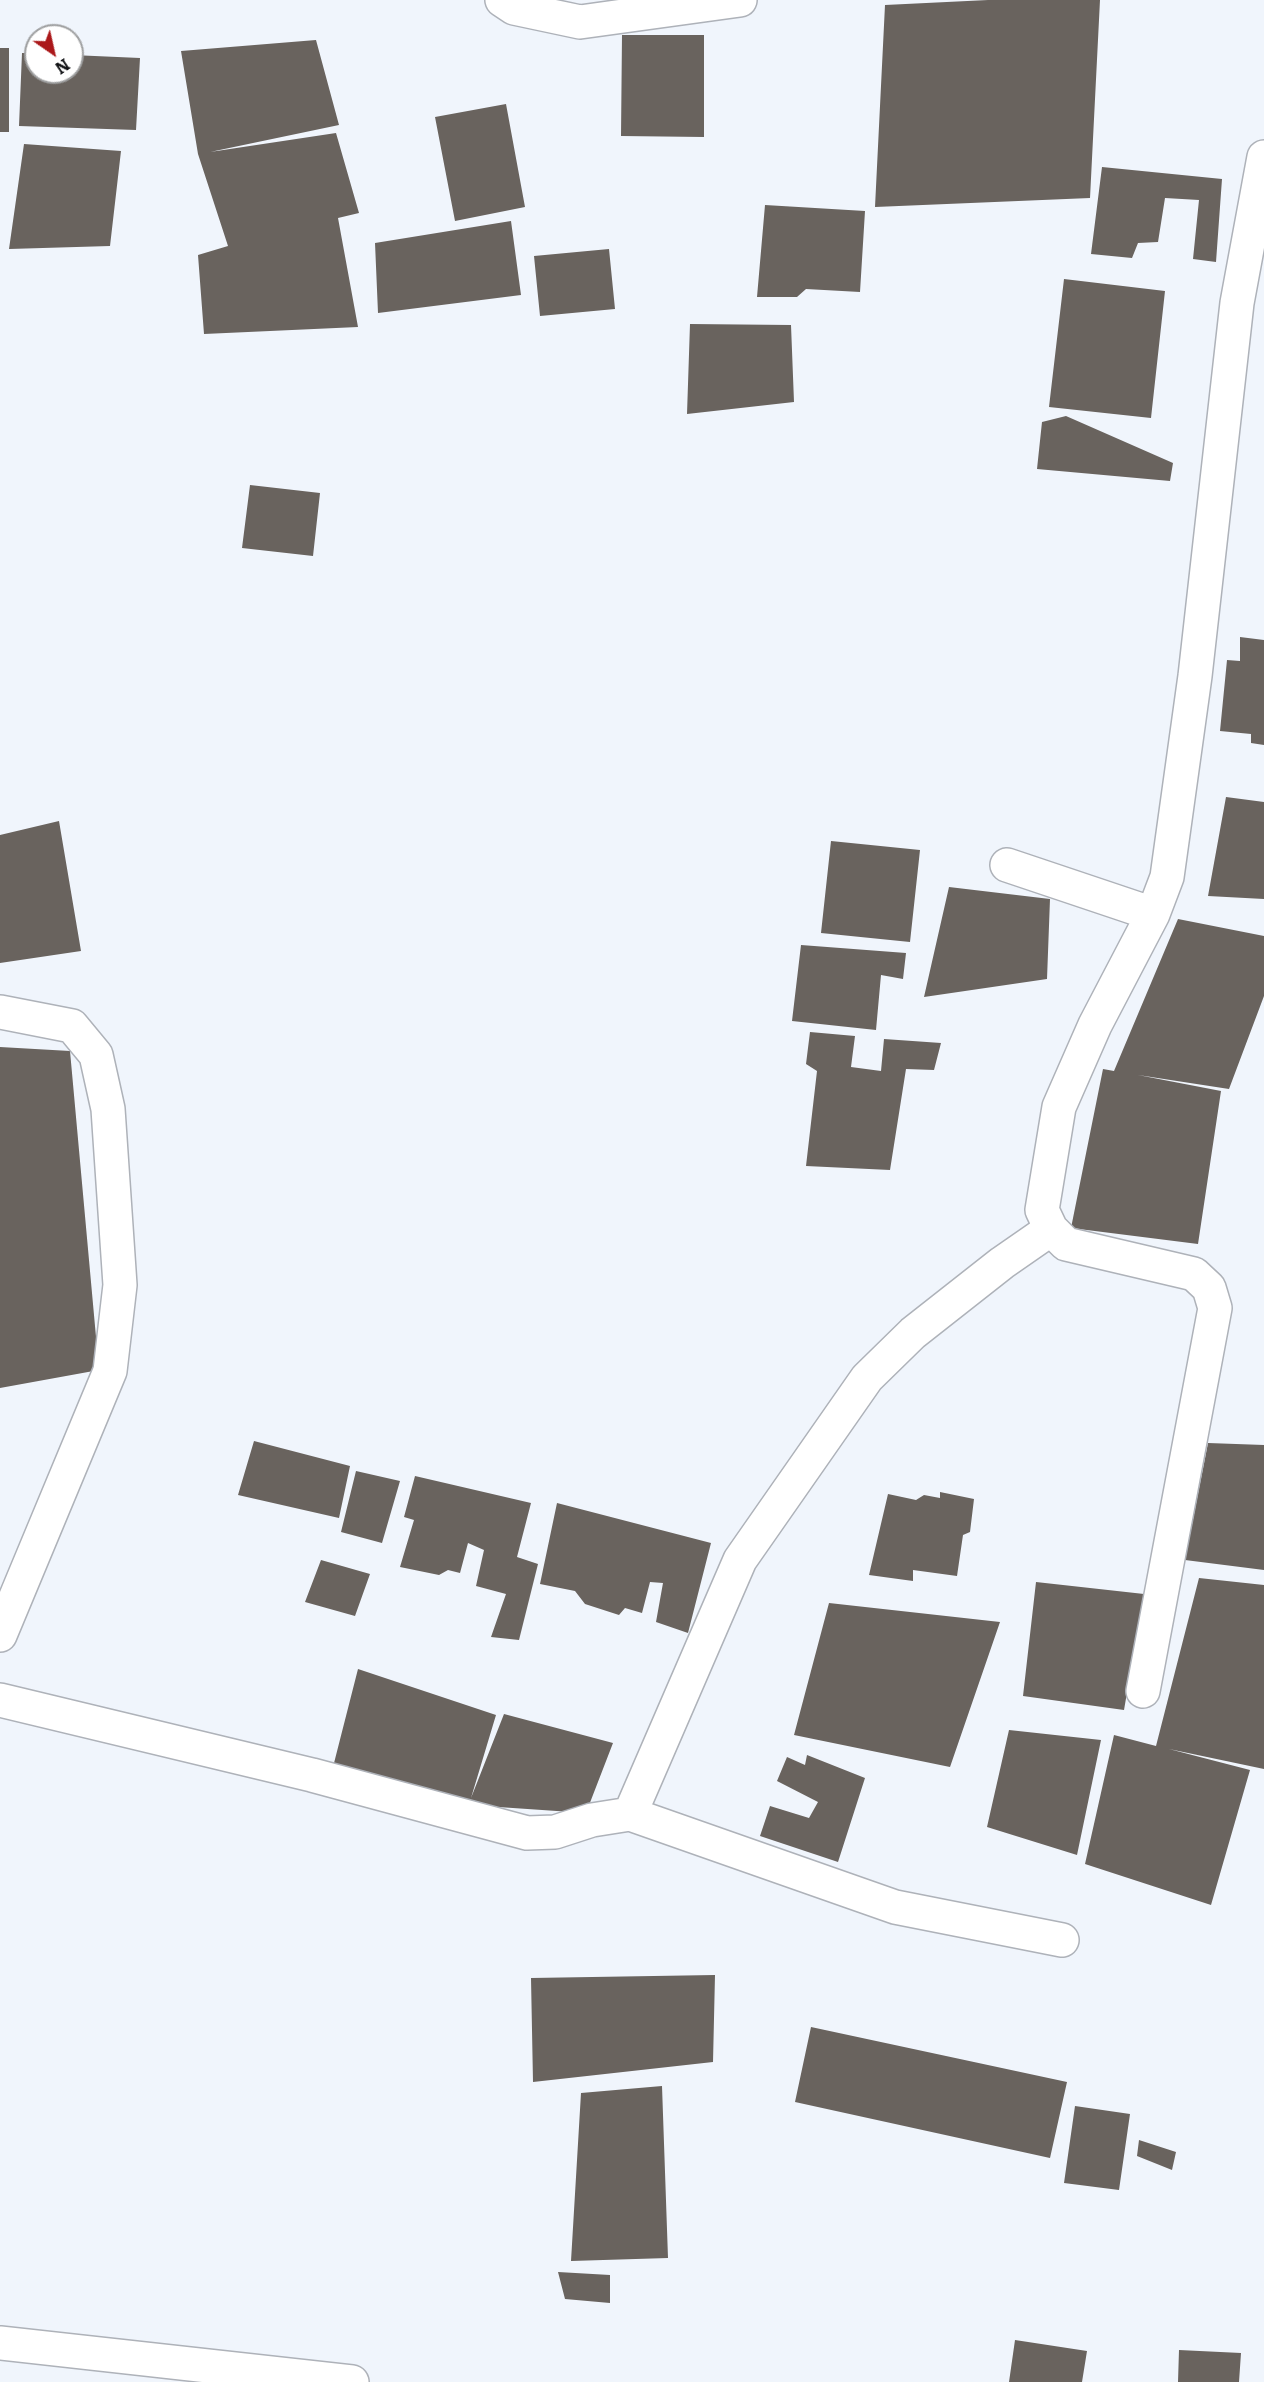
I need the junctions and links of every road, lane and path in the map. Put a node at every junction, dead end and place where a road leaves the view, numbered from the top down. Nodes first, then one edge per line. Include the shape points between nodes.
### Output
1 (502, 0) edge
2 (740, 0) edge
3 (1264, 157) edge
4 (1007, 865) dead end
5 (1153, 914) junction
6 (0, 1012) edge
7 (1051, 1229) junction
8 (0, 1635) edge
9 (1143, 1691) dead end
10 (0, 1700) edge
11 (630, 1814) junction
12 (1062, 1940) dead end
13 (0, 2343) edge
14 (352, 2382) edge

1 - 2 street via 514,8 580,22
3 - 5 street via 1237,303 1195,676 1167,877
4 - 5 street
5 - 7 street via 1095,1025 1059,1107 1042,1210
6 - 8 street via 72,1026 96,1054 108,1109 120,1285 110,1371
7 - 9 street via 1066,1244 1194,1274 1209,1288 1215,1308
7 - 11 street via 913,1333 867,1378 740,1560
10 - 11 street via 312,1775 527,1833 555,1832
11 - 12 street via 895,1907
13 - 14 street

